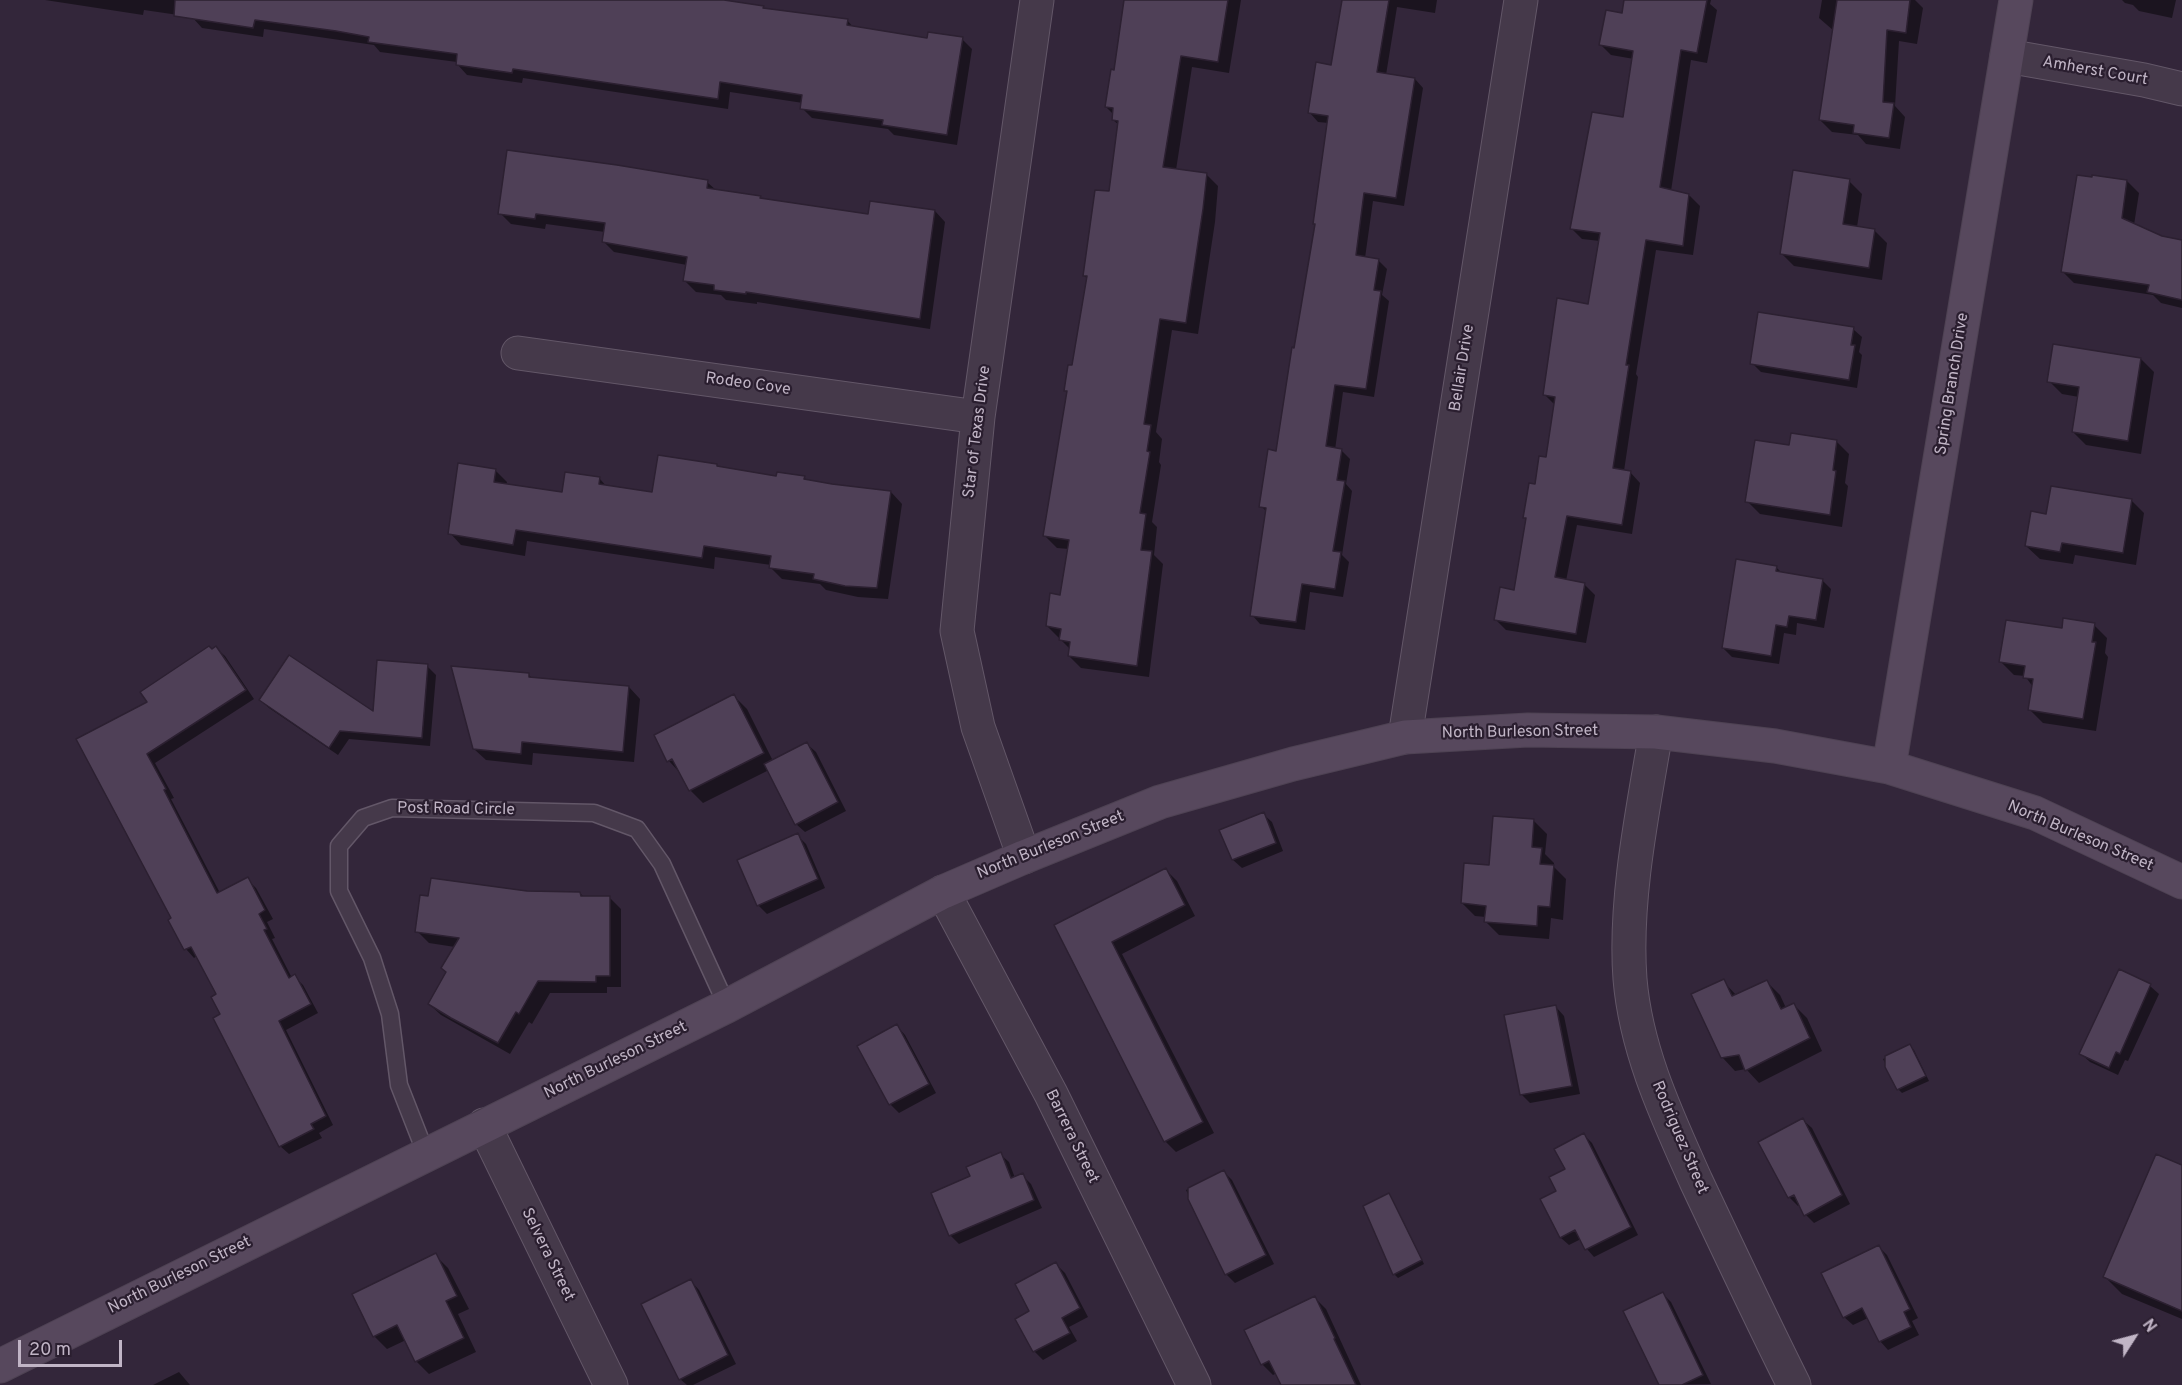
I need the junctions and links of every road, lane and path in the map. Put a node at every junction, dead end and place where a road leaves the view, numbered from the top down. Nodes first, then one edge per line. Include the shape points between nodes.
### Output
1 (1037, 0) edge
2 (1521, 0) edge
3 (2016, 0) edge
4 (2007, 56) junction
5 (2182, 89) edge
6 (518, 353) dead end
7 (978, 417) junction
8 (1656, 732) junction
9 (1405, 737) junction
10 (1889, 767) junction
11 (1024, 856) junction
12 (2182, 882) edge
13 (943, 892) junction
14 (727, 1006) junction
15 (484, 1125) junction
16 (426, 1154) junction
17 (0, 1366) edge
18 (611, 1385) edge
19 (1194, 1385) edge
20 (1794, 1385) edge

1 - 7 street, Star of Texas Drive
2 - 9 street, Bellair Drive
3 - 4 street, Spring Branch Drive
4 - 5 street, Amherst Court
4 - 10 street, Spring Branch Drive
6 - 7 street, Rodeo Cove
7 - 11 street, Star of Texas Drive via 957,631 978,728
8 - 9 street, North Burleson Street via 1528,730
8 - 10 street, North Burleson Street via 1775,746
8 - 20 street, Rodriguez Street via 1629,929 1630,980 1640,1035 1662,1106
9 - 11 street, North Burleson Street via 1160,802
10 - 12 street, North Burleson Street via 2035,813
11 - 13 street, North Burleson Street
13 - 14 street, North Burleson Street
13 - 19 street, Barrera Street via 1051,1094
14 - 15 street, North Burleson Street
14 - 16 lane, Post Road Circle via 662,864 637,829 594,813 392,808 363,818 339,846 339,891 372,958 390,1014 399,1085
15 - 16 street, North Burleson Street
15 - 18 street, Selvera Street
16 - 17 street, North Burleson Street

